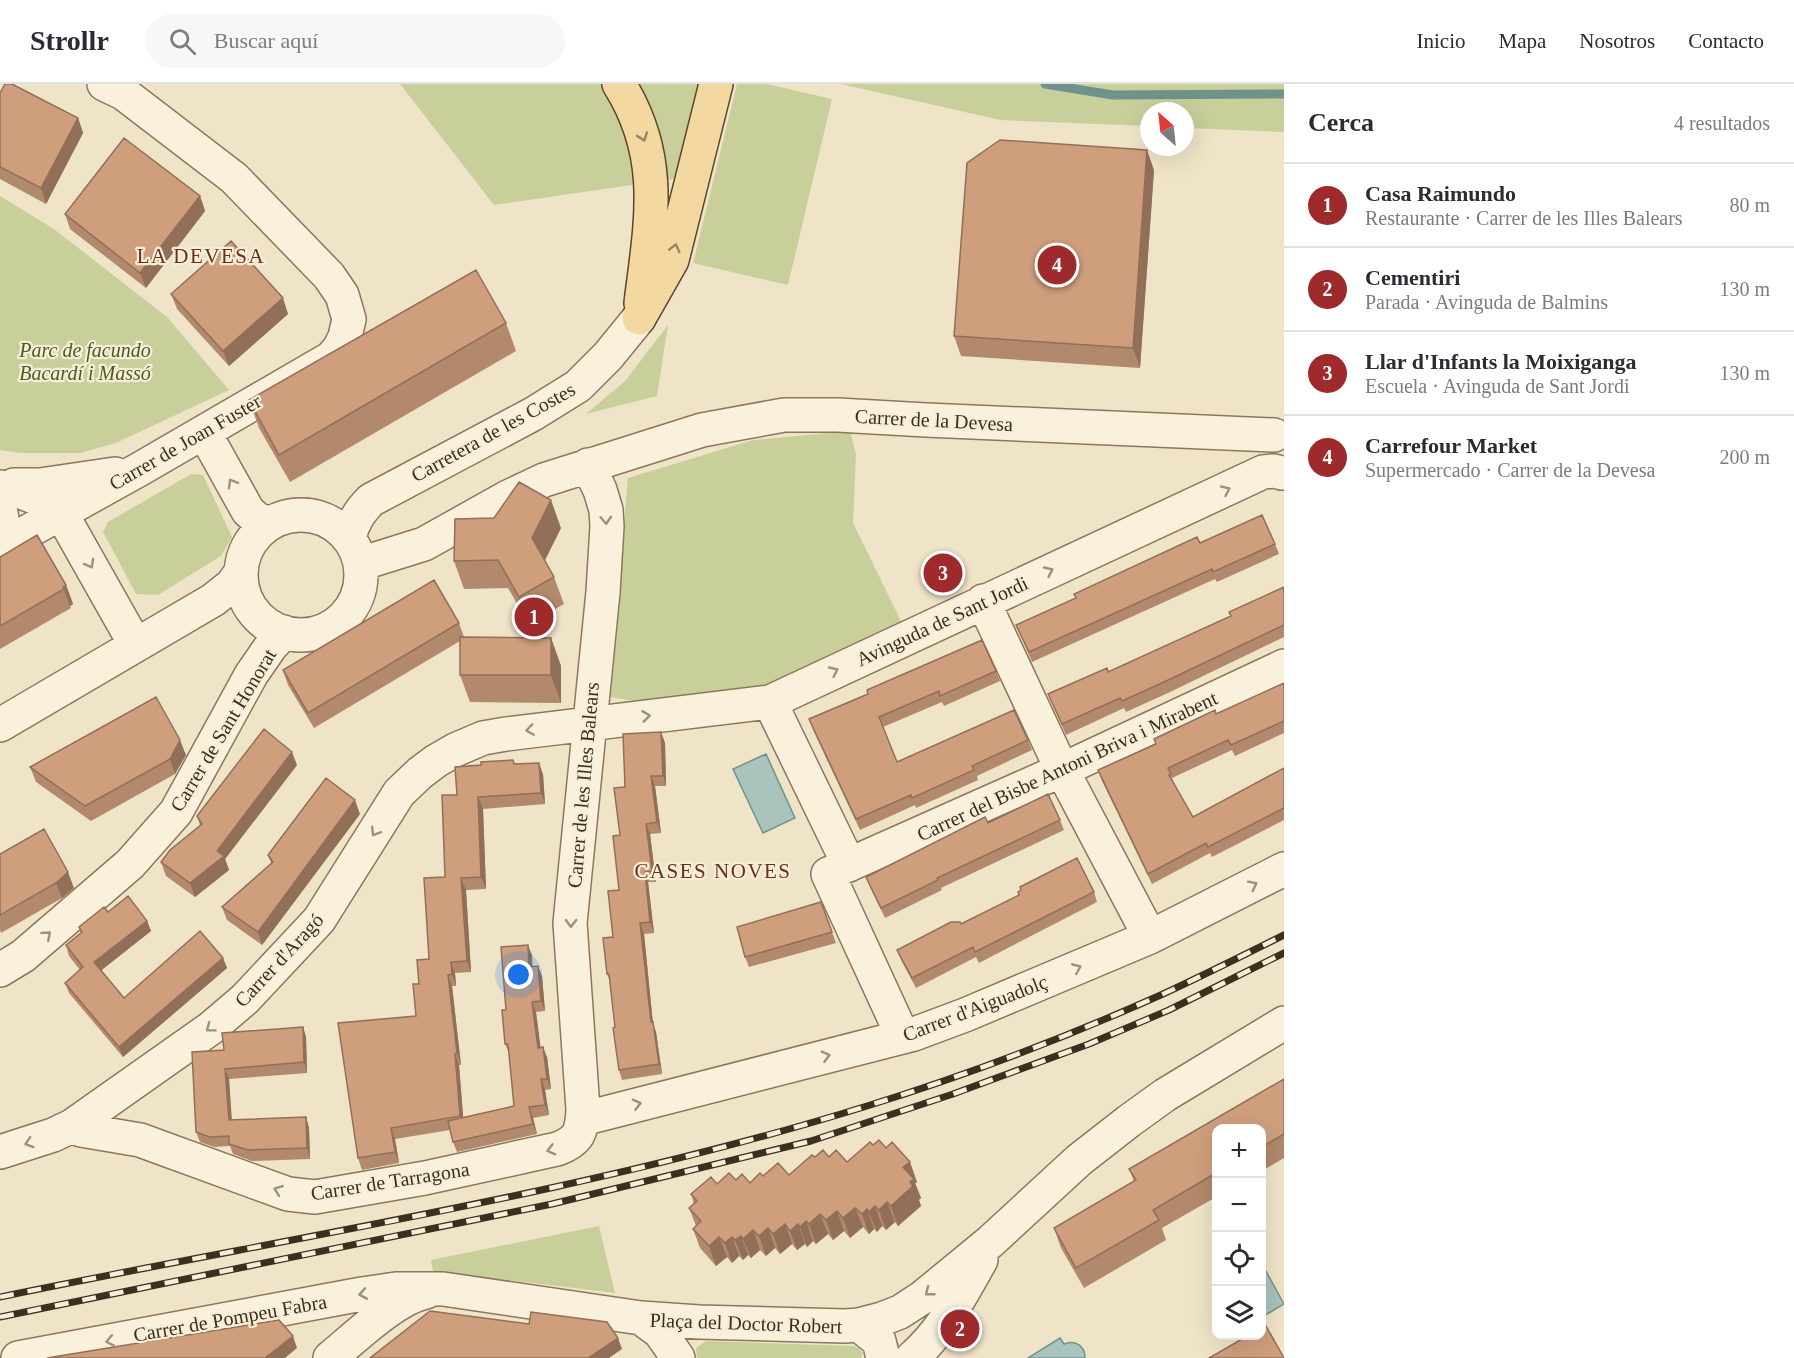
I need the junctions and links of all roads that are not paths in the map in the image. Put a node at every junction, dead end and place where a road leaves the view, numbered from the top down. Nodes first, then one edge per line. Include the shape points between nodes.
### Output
1 (104, 84) edge
2 (619, 84) edge
3 (716, 84) edge
4 (639, 318) junction
5 (1279, 422) edge
6 (204, 432) junction
7 (593, 463) junction
8 (140, 469) junction
9 (1283, 474) edge
10 (0, 485) edge
11 (392, 488) junction
12 (0, 508) edge
13 (61, 513) junction
14 (313, 516) junction
15 (269, 524) junction
16 (0, 540) edge
17 (424, 544) junction
18 (0, 547) edge
19 (354, 551) junction
20 (241, 572) junction
21 (357, 596) junction
22 (983, 601) junction
23 (249, 605) junction
24 (190, 615) junction
25 (284, 632) junction
26 (135, 644) junction
27 (1284, 666) edge
28 (770, 702) junction
29 (588, 722) junction
30 (0, 725) edge
31 (1062, 770) junction
32 (849, 865) junction
33 (1284, 869) edge
34 (1150, 937) junction
35 (0, 970) edge
36 (1284, 1023) edge
37 (903, 1037) junction
38 (583, 1109) junction
39 (72, 1126) junction
40 (0, 1152) edge
41 (990, 1242) junction
42 (442, 1289) junction
43 (321, 1302) junction
44 (640, 1318) junction
45 (859, 1325) junction
46 (668, 1353) edge
47 (335, 1354) edge
48 (923, 1354) edge
49 (18, 1358) edge
50 (883, 1358) edge

1 - 6 street, Carrer de Joan Fuster via 123,93 234,178 328,276 342,295 349,319 345,337 331,358
2 -> 4 main road via 633,106 647,148 652,189
4 -> 3 main road via 672,260
4 - 11 street, Carretera de les Costes via 578,386
5 - 7 street, Carrer de la Devesa via 784,415 702,430
5 - 9 street via 1275,456
6 - 8 street, Carrer de Joan Fuster
15 -> 6 street via 248,511
7 - 17 street via 530,485
7 -> 29 street, Carrer de les Illes Balears via 607,526
8 - 10 street via 40,485
8 - 13 street, Carrer de Joan Fuster
22 -> 9 street, Avinguda de Sant Jordi via 1263,472
10 - 13 street via 46,502
11 - 14 street, Carretera de les Costes
11 - 19 street, Carretera de les Costes via 359,512 352,524
12 - 16 street
13 - 18 street, Carrer de Joan Fuster
13 -> 26 street
14 - 15 street via 298,515
14 - 19 street via 339,528
15 - 20 street via 249,545
17 - 19 street
17 - 21 street
19 - 21 street via 361,580
20 - 23 street
20 - 24 street via 232,585
21 - 25 street via 348,612 319,632
28 -> 22 street, Avinguda de Sant Jordi
22 - 31 street
23 - 24 street via 218,606
23 - 25 street via 263,621
24 - 26 street
35 -> 25 street, Carrer de Sant Honorat via 23,956 130,864 176,812 251,675
26 - 30 street
27 - 31 street, Carrer del Bisbe Antoni Briva i Mirabent
29 -> 28 street, Avinguda de Sant Jordi
28 - 32 street
29 -> 38 street, Carrer de les Illes Balears via 570,923
29 -> 39 street, Carrer d'Aragó via 483,738 436,761 399,793 319,920 245,999 211,1028
31 - 32 street, Carrer del Bisbe Antoni Briva i Mirabent
31 - 34 street
32 - 37 street, Carrer del Bisbe Antoni Briva i Mirabent via 828,874
34 -> 33 street, Carrer d'Aiguadolç
37 -> 34 street, Carrer d'Aiguadolç
36 - 41 street via 1103,1140
38 -> 37 street, Carrer d'Aiguadolç via 594,1116
38 -> 39 street, Carrer de Tarragona via 579,1134 570,1144 557,1149 425,1179 315,1197 288,1194 140,1140
39 -> 40 street, Carrer d'Aragó
41 -> 45 street via 900,1312
41 - 48 street via 950,1315
42 -> 43 street, Carrer de Pompeu Fabra via 396,1289
42 - 44 street
42 - 47 street via 406,1299
43 - 47 street via 335,1310 343,1322 345,1337
43 -> 49 street, Carrer de Pompeu Fabra
44 - 45 street, Plaça del Doctor Robert
44 - 46 street, Plaça del Doctor Robert via 660,1332
45 - 50 street, Plaça del Doctor Robert via 879,1341

